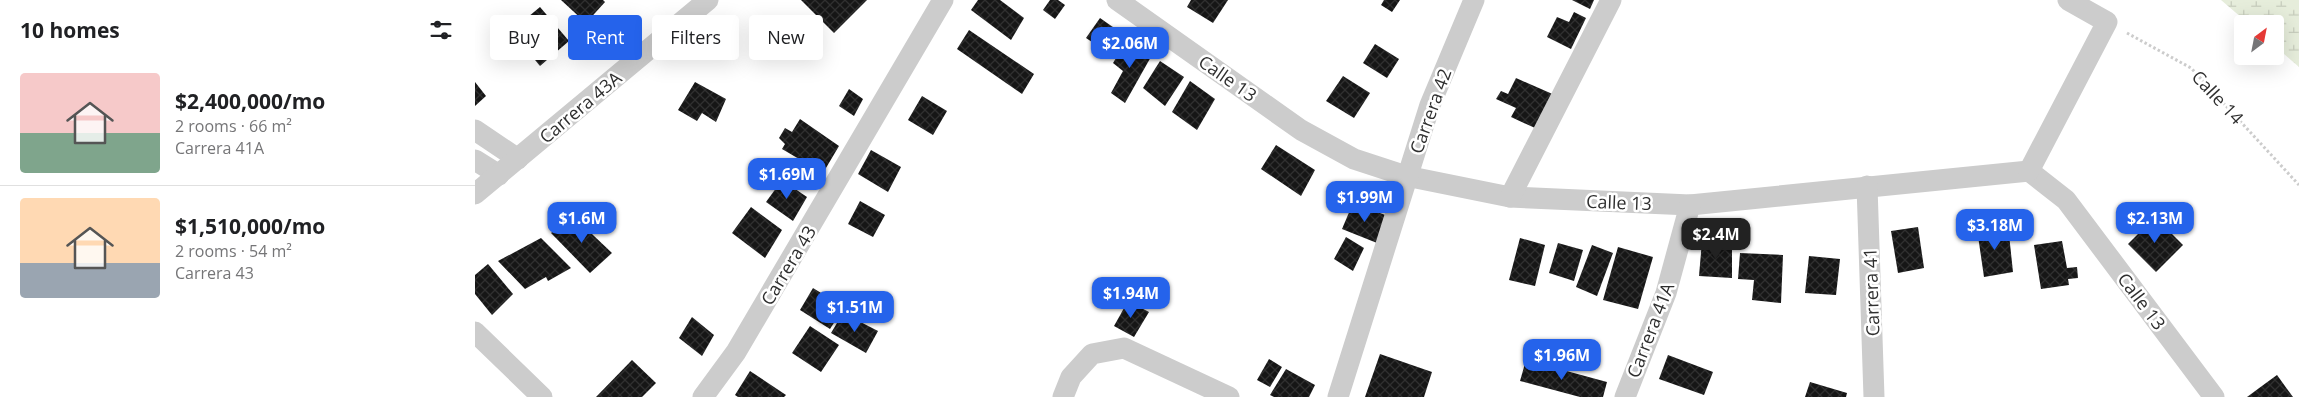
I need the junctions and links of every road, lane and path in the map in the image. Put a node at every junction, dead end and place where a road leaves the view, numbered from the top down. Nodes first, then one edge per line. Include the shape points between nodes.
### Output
1 (708, 0) edge
2 (943, 0) edge
3 (1117, 0) edge
4 (1474, 0) edge
5 (1611, 0) edge
6 (2068, 0) edge
7 (2107, 22) junction
8 (475, 130) edge
9 (518, 159) junction
10 (475, 160) edge
11 (2029, 171) junction
12 (499, 175) junction
13 (1407, 176) junction
14 (2299, 185) edge
15 (1867, 186) junction
16 (475, 194) edge
17 (1510, 197) junction
18 (1690, 205) junction
19 (475, 332) edge
20 (542, 397) edge
21 (703, 397) edge
22 (1063, 397) edge
23 (1229, 397) edge
24 (1338, 397) edge
25 (1625, 397) edge
26 (1874, 397) edge
27 (2214, 397) edge

1 - 9 street, Carrera 43A
2 - 21 street, Carrera 43 via 736,352
3 - 13 street, Calle 13 via 1301,130 1355,159
4 - 13 street, Carrera 42 via 1430,105
5 - 17 street
6 - 7 street
7 - 11 street
7 - 14 path, Calle 14 via 2191,68
8 - 9 street
9 - 12 street, Carrera 43A
10 - 12 street
11 - 15 street, Calle 13
11 - 27 street, Calle 13 via 2066,200
12 - 16 street, Carrera 43A
13 - 17 street, Calle 13
13 - 24 street, Carrera 42
15 - 18 street, Calle 13
15 - 26 street, Carrera 41
17 - 18 street, Calle 13
18 - 25 street, Carrera 41A via 1666,293
19 - 20 street
22 - 23 street via 1071,377 1092,354 1124,348

